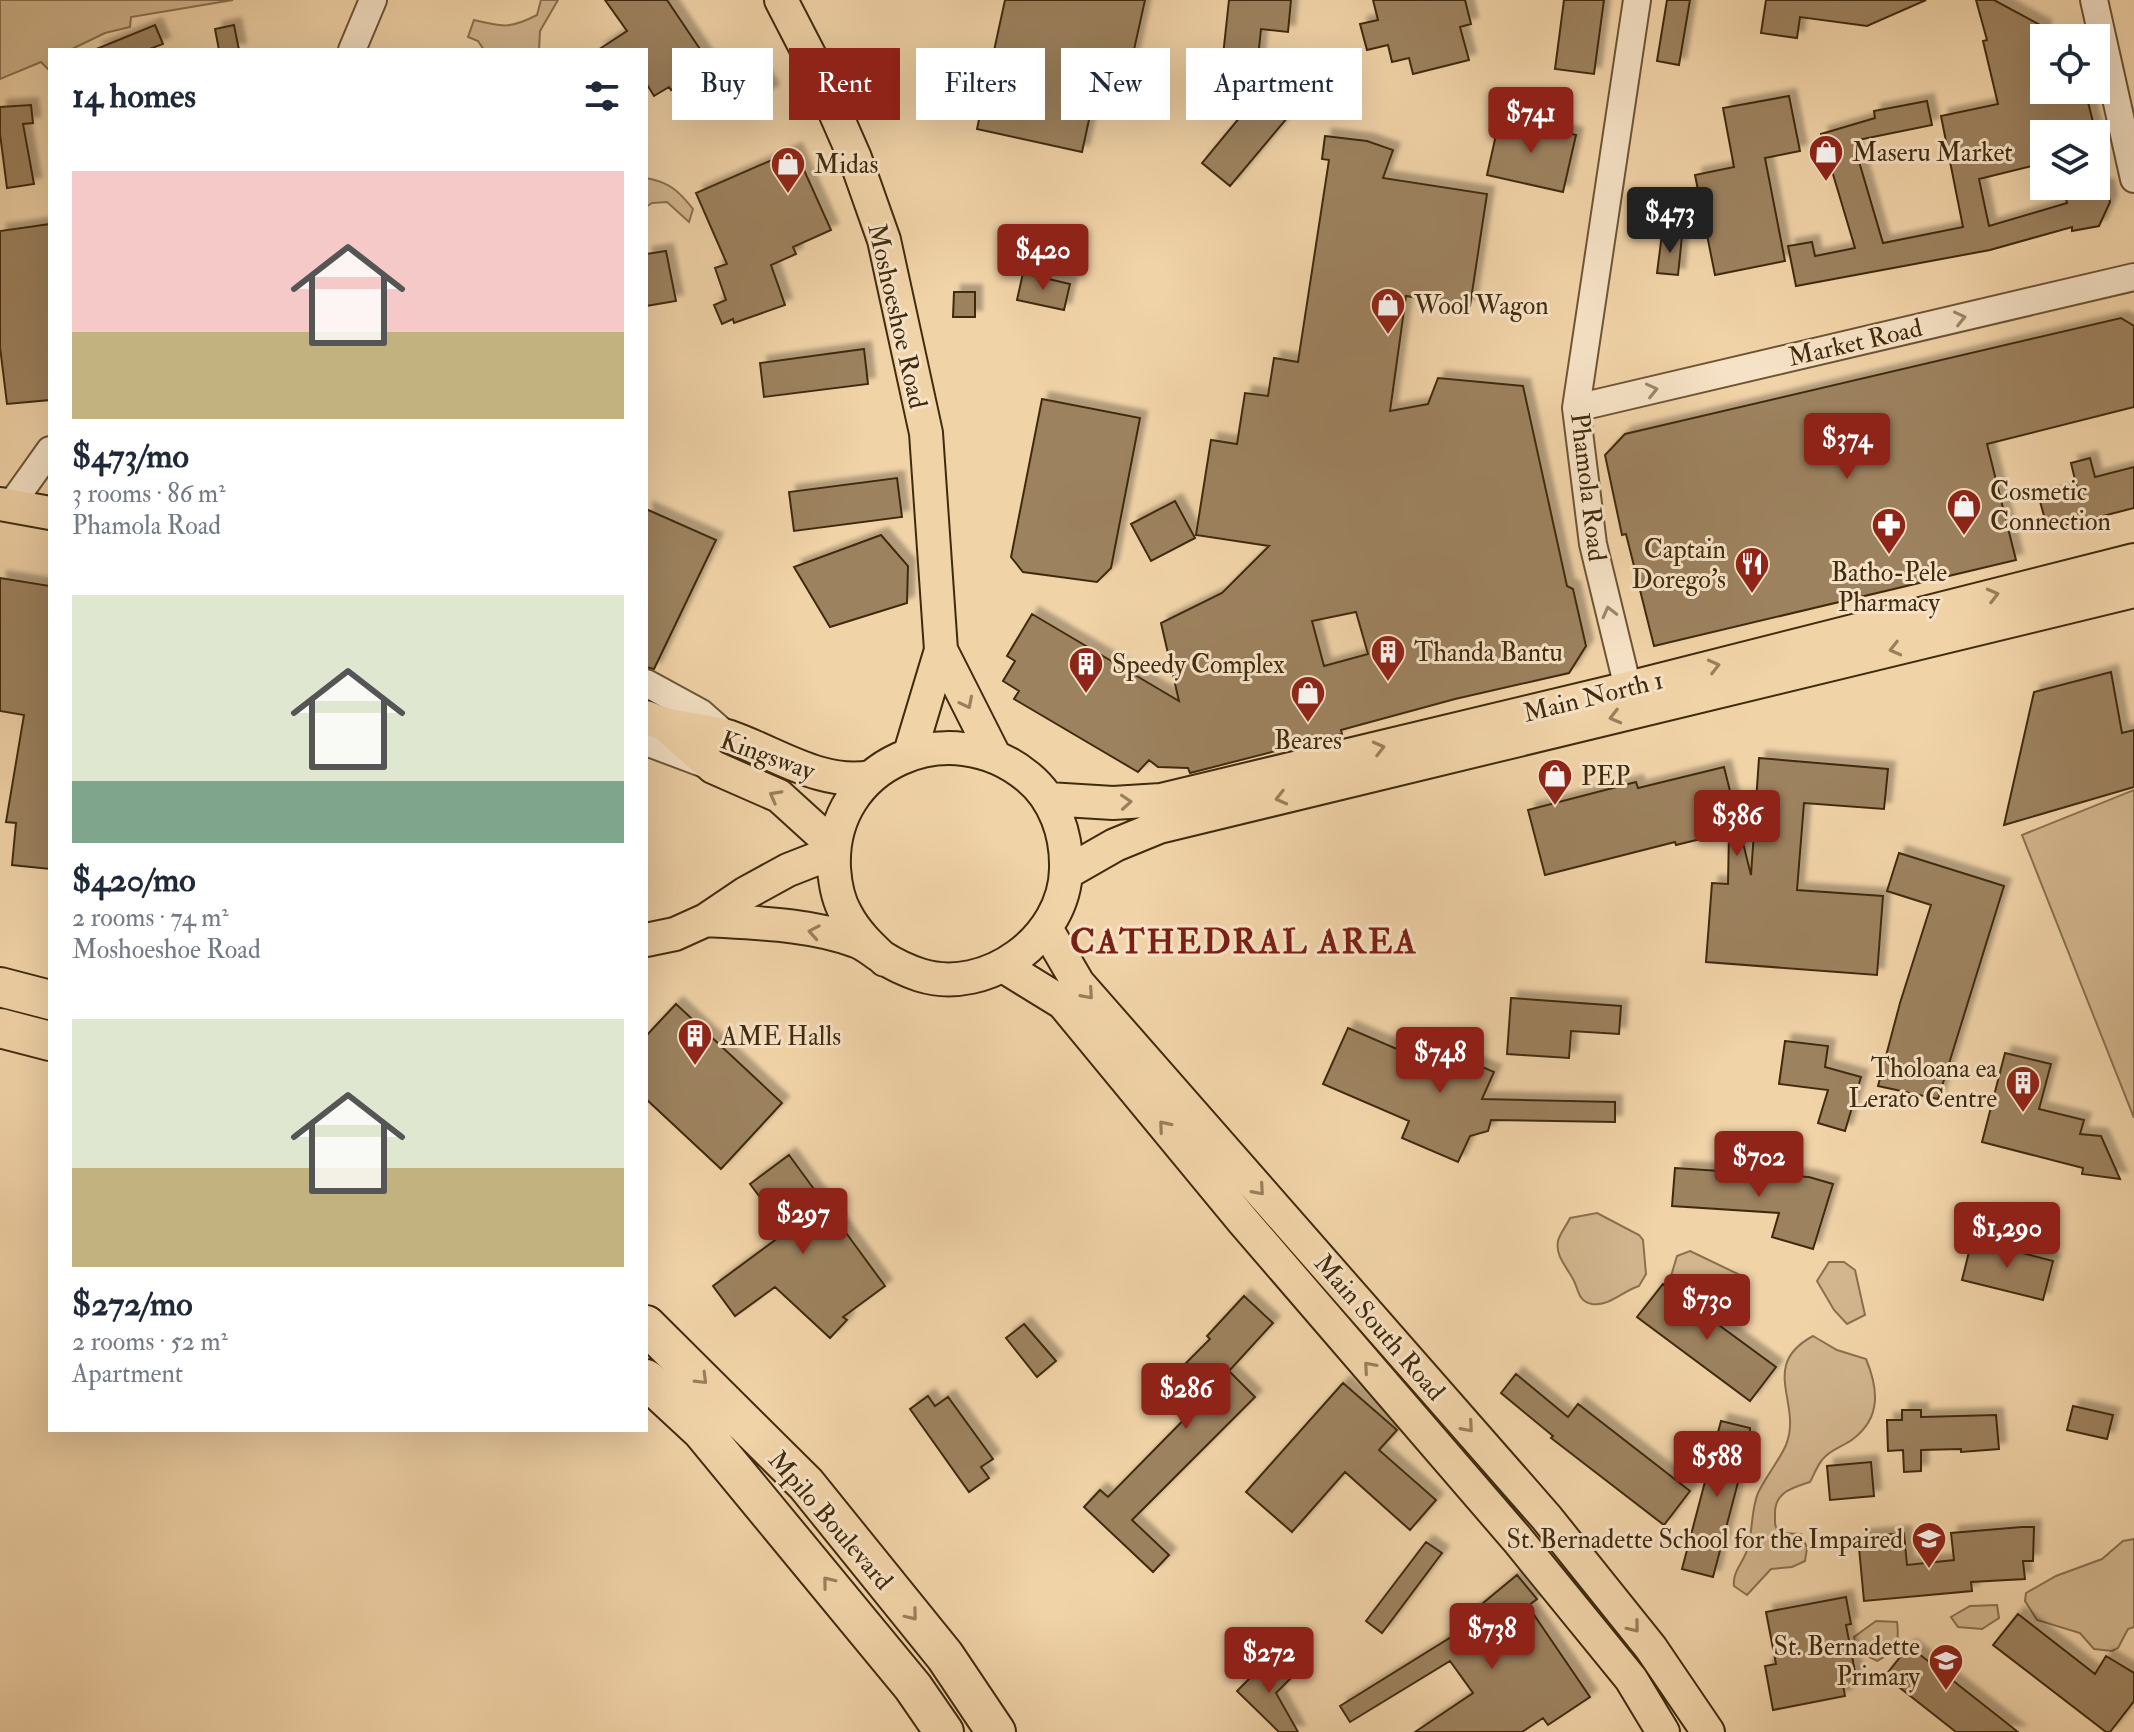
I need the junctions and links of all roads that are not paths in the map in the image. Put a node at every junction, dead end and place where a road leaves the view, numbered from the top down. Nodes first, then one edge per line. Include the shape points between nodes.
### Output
1 (373, 0) edge
2 (781, 0) edge
3 (1637, 0) edge
4 (2094, 0) edge
5 (353, 48) edge
6 (2134, 179) edge
7 (2134, 277) edge
8 (1576, 408) junction
9 (48, 452) edge
10 (5, 505) edge
11 (48, 513) edge
12 (2134, 560) edge
13 (2134, 591) edge
14 (941, 650) junction
15 (648, 684) edge
16 (1628, 688) junction
17 (653, 728) edge
18 (727, 736) junction
19 (910, 753) junction
20 (994, 755) junction
21 (871, 777) junction
22 (1048, 799) junction
23 (827, 852) junction
24 (1066, 873) junction
25 (706, 920) junction
26 (1046, 928) junction
27 (648, 940) edge
28 (885, 960) junction
29 (1003, 966) junction
30 (0, 987) edge
31 (48, 999) edge
32 (0, 1028) edge
33 (48, 1040) edge
34 (648, 1327) edge
35 (648, 1381) edge
36 (944, 1732) edge
37 (996, 1732) edge
38 (1663, 1732) edge
39 (1708, 1732) edge

1 - 5 street
2 - 14 main road, Moshoeshoe Road via 855,158 884,240 926,433
3 - 8 street, Phamola Road
4 - 6 street
8 -> 7 street, Market Road
16 -> 8 street, Phamola Road via 1593,544
9 - 10 street
10 - 11 main road
16 -> 12 main road, Main North 1
13 -> 24 main road, Main North 1 via 1159,827
14 - 19 main road, Moshoeshoe Road
14 -> 20 main road, Moshoeshoe Road
15 - 18 street via 701,713
22 -> 16 main road, Main North 1 via 1161,800
17 - 18 main road, Kingsway
23 -> 17 main road, Kingsway via 779,796 713,767
18 - 21 main road, Kingsway via 832,779
19 - 20 main road via 938,747
19 - 21 main road
20 - 22 main road via 1015,766
21 - 23 main road via 847,809
22 - 24 main road via 1066,847
23 - 25 main road
23 - 28 main road via 844,912
24 - 26 main road via 1060,902
25 - 27 main road
28 -> 25 main road via 858,941 757,923
26 - 29 main road
26 -> 39 main road, Main South Road via 1078,983 1546,1517 1651,1648
28 - 29 main road via 923,976 964,978
38 -> 29 main road, Main South Road via 1631,1679 1527,1551 1063,1003
30 - 31 highway
32 - 33 highway
34 -> 37 highway, Mpilo Boulevard via 806,1484 945,1656
36 -> 35 highway, Mpilo Boulevard via 913,1687 710,1441

